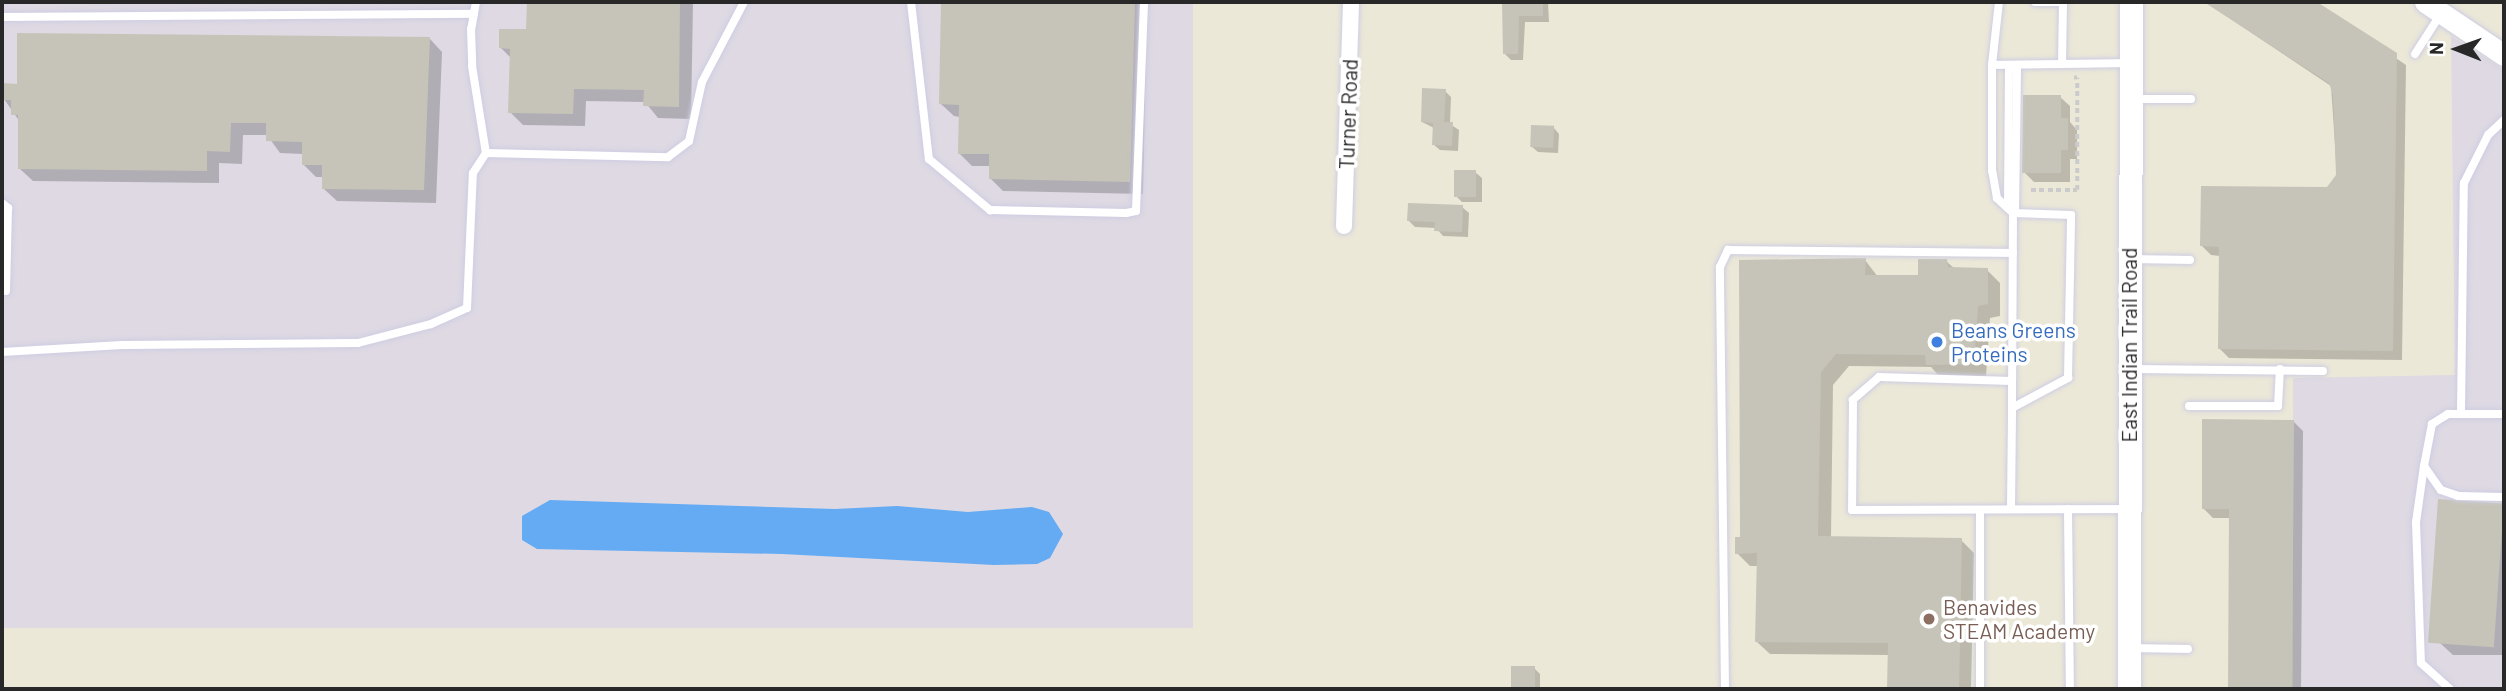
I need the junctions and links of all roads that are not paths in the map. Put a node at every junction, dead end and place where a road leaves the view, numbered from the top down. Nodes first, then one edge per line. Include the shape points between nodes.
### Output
1 (476, 2) edge
2 (744, 2) edge
3 (911, 2) edge
4 (1144, 2) edge
5 (1351, 2) edge
6 (1999, 2) edge
7 (2035, 2) edge
8 (2131, 2) edge
9 (2433, 7) edge
10 (474, 14) junction
11 (2, 18) edge
12 (2415, 54) dead end
13 (2504, 55) edge
14 (2130, 63) junction
15 (2062, 64) junction
16 (1992, 65) junction
17 (2013, 65) junction
18 (2130, 99) junction
19 (2191, 99) dead end
20 (2504, 120) edge
21 (486, 153) junction
22 (2, 203) edge
23 (2012, 211) junction
24 (1344, 226) dead end
25 (2012, 253) junction
26 (2129, 259) junction
27 (2190, 260) dead end
28 (6, 290) dead end
29 (2, 352) edge
30 (2129, 369) junction
31 (2280, 369) junction
32 (2323, 371) dead end
33 (2012, 381) junction
34 (2189, 406) dead end
35 (2012, 408) junction
36 (2461, 414) junction
37 (2504, 414) edge
38 (2424, 466) junction
39 (2504, 497) edge
40 (2011, 509) junction
41 (2068, 509) junction
42 (2129, 509) junction
43 (1980, 510) junction
44 (2129, 648) junction
45 (2188, 649) dead end
46 (1725, 689) edge
47 (1980, 689) edge
48 (2070, 689) edge
49 (2129, 689) edge
50 (2450, 689) edge

1 - 10 lane
2 - 21 lane via 702,82 690,141 668,157
3 - 4 lane via 929,159 990,210 1136,211
5 - 24 street, Turner Road
6 - 16 lane
7 - 15 lane via 2063,2
8 - 14 main road, East Indian Trail Road
9 - 12 lane
9 - 13 street
10 - 11 lane
10 - 21 lane via 472,66
14 - 15 lane
14 - 18 main road, East Indian Trail Road
15 - 17 lane
16 - 17 lane
16 - 23 lane via 1992,171 1997,198
17 - 23 lane
18 - 19 lane
18 - 26 main road, East Indian Trail Road
20 - 36 lane via 2488,135 2463,183
21 - 29 lane via 473,173 467,308 431,324 358,343 122,345
22 - 28 lane via 8,208
23 - 25 lane
23 - 35 lane via 2071,215 2068,378
25 - 33 lane
25 - 46 lane via 1728,250 1720,267
26 - 27 lane
26 - 30 main road, East Indian Trail Road
30 - 31 lane
30 - 42 main road, East Indian Trail Road
31 - 32 lane
31 - 34 lane via 2278,406
33 - 35 lane
33 - 43 lane via 1879,377 1853,400 1852,510
35 - 40 lane
36 - 37 lane
36 - 38 lane via 2448,414 2432,424
38 - 39 lane via 2441,490
38 - 50 lane via 2416,522 2421,663
40 - 41 lane
40 - 43 lane
41 - 42 lane
41 - 48 lane
42 - 44 main road, East Indian Trail Road
43 - 47 lane
44 - 45 lane
44 - 49 main road, East Indian Trail Road

